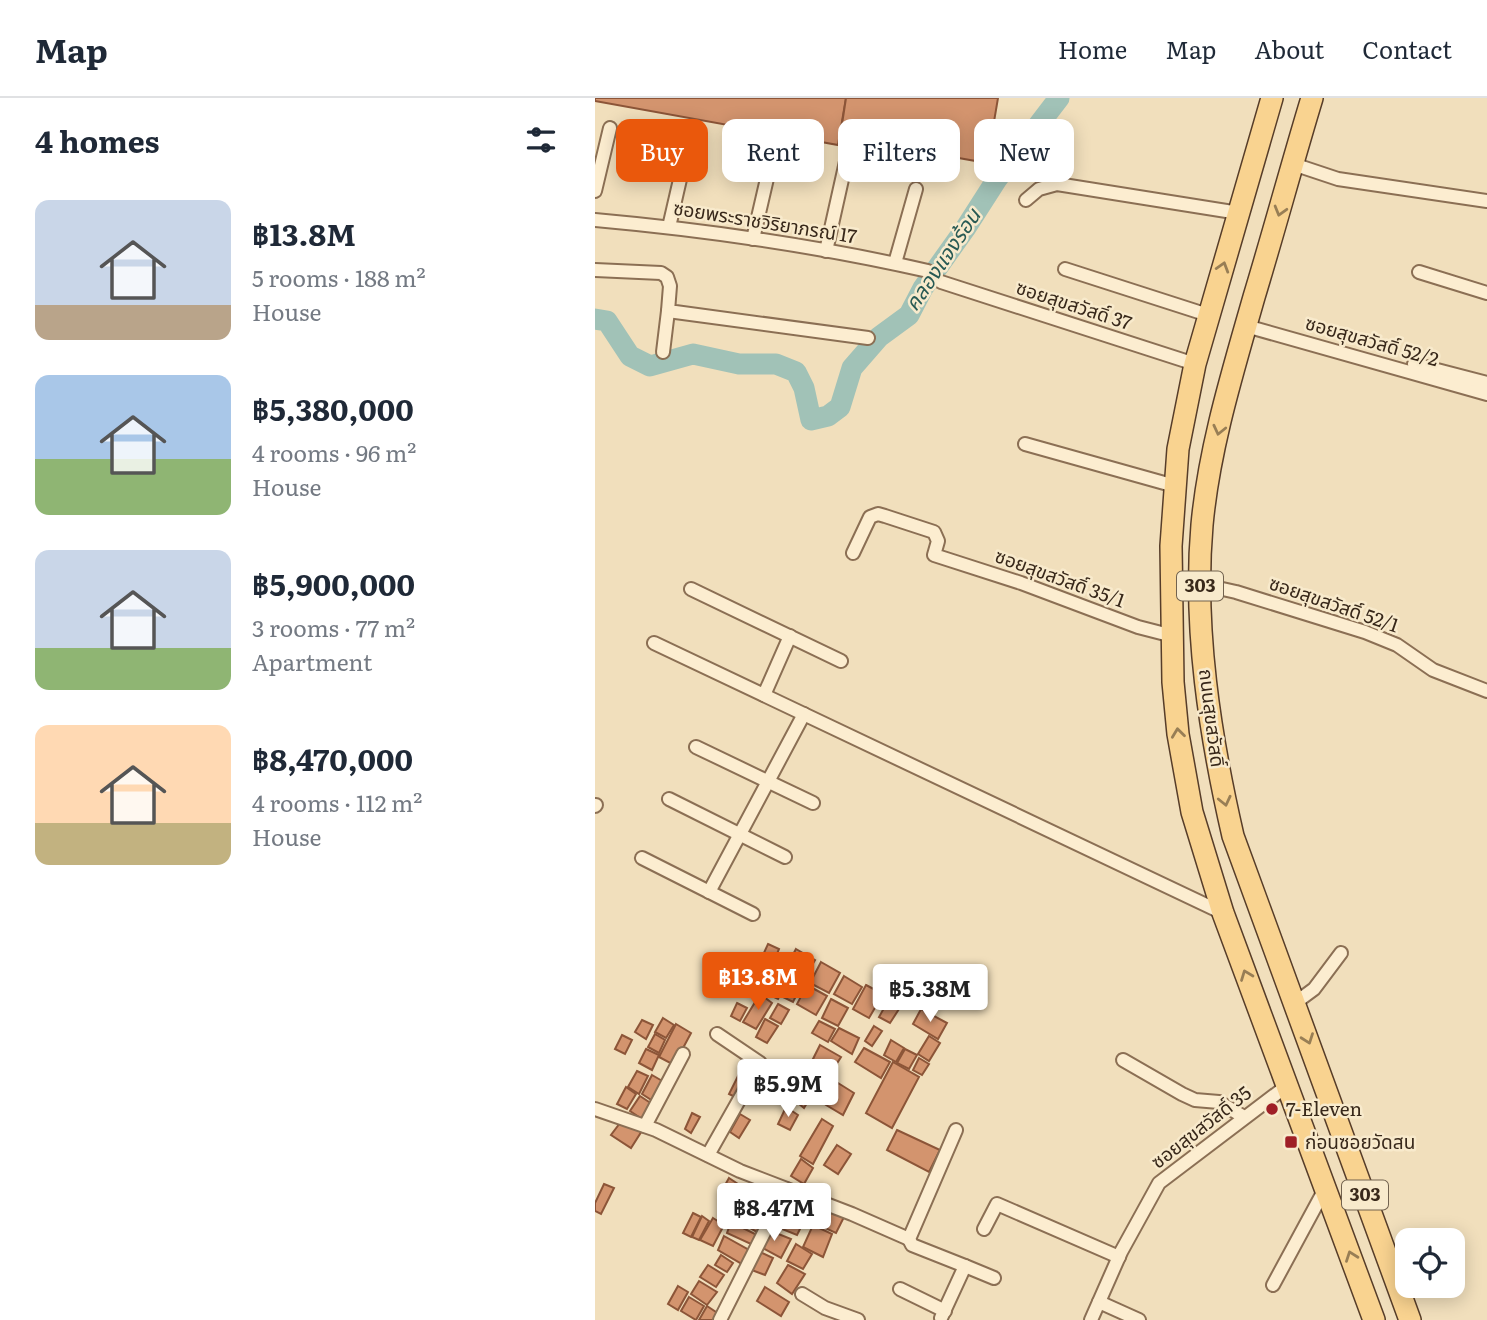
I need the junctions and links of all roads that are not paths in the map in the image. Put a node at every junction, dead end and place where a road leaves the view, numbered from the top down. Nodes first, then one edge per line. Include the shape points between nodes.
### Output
1 (1265, 98) edge
2 (1272, 98) edge
3 (1313, 102) edge
4 (610, 128) dead end
5 (1262, 129) junction
6 (1293, 164) junction
7 (679, 182) edge
8 (766, 182) edge
9 (841, 182) edge
10 (916, 189) dead end
11 (595, 191) edge
12 (1025, 200) dead end
13 (1487, 201) edge
14 (1239, 213) junction
15 (595, 219) edge
16 (669, 227) junction
17 (753, 239) junction
18 (826, 251) junction
19 (895, 263) junction
20 (1065, 269) dead end
21 (595, 270) edge
22 (928, 271) dead end
23 (1419, 272) dead end
24 (941, 282) dead end
25 (1487, 293) edge
26 (668, 311) junction
27 (1208, 315) junction
28 (1247, 322) junction
29 (868, 338) dead end
30 (663, 352) dead end
31 (1195, 364) junction
32 (1487, 383) edge
33 (1487, 394) edge
34 (1025, 444) dead end
35 (1175, 486) junction
36 (853, 553) dead end
37 (1200, 584) junction
38 (691, 589) dead end
39 (790, 636) junction
40 (1173, 636) junction
41 (654, 643) dead end
42 (841, 661) dead end
43 (1487, 691) edge
44 (764, 695) junction
45 (804, 714) junction
46 (696, 747) dead end
47 (768, 781) junction
48 (669, 799) dead end
49 (813, 803) dead end
50 (739, 834) junction
51 (785, 857) dead end
52 (642, 858) dead end
53 (709, 892) junction
54 (753, 914) dead end
55 (1223, 914) junction
56 (1341, 953) dead end
57 (1295, 1003) junction
58 (717, 1034) dead end
59 (683, 1054) dead end
60 (1123, 1060) dead end
61 (1320, 1070) junction
62 (1288, 1085) junction
63 (595, 1109) edge
64 (1244, 1117) junction
65 (645, 1126) junction
66 (956, 1130) dead end
67 (708, 1155) junction
68 (1327, 1186) junction
69 (786, 1189) junction
70 (984, 1229) dead end
71 (909, 1239) junction
72 (1119, 1256) junction
73 (965, 1266) junction
74 (994, 1278) dead end
75 (1273, 1284) dead end
76 (900, 1289) dead end
77 (802, 1294) dead end
78 (1099, 1303) junction
79 (941, 1317) edge
80 (720, 1320) edge
81 (858, 1320) edge
82 (1091, 1320) edge
83 (1139, 1320) edge
84 (1374, 1320) edge
85 (1410, 1320) edge

1 - 5 main road
2 - 5 main road, ถนนสุขสวัสดิ์ / 303
3 - 6 main road, ถนนสุขสวัสดิ์ / 303
4 - 11 street
5 - 14 main road, ถนนสุขสวัสดิ์ / 303
6 - 13 street via 1338,179
6 -> 28 main road, ถนนสุขสวัสดิ์ / 303
7 - 16 street
8 - 17 street
9 - 18 street
10 - 19 street
12 - 14 street via 1057,184
27 -> 14 main road, ถนนสุขสวัสดิ์ / 303
15 - 16 street, ซอยพระราชวิริยาภรณ์ 17
16 - 17 street, ซอยพระราชวิริยาภรณ์ 17
17 - 18 street, ซอยพระราชวิริยาภรณ์ 17
18 - 19 street, ซอยพระราชวิริยาภรณ์ 17
19 - 22 street, ซอยพระราชวิริยาภรณ์ 17
20 - 27 street
21 - 26 street via 667,276
23 - 25 street
24 - 31 street, ซอยสุขสวัสดิ์ 37
26 - 29 street
26 - 30 street
27 - 31 main road, ถนนสุขสวัสดิ์ / 303
28 - 32 street
28 - 33 street, ซอยสุขสวัสดิ์ 52/2
28 -> 37 main road, ถนนสุขสวัสดิ์ / 303 via 1209,475
31 - 35 main road, ถนนสุขสวัสดิ์ / 303
34 - 35 street
35 - 40 main road, ถนนสุขสวัสดิ์ / 303
36 - 40 street, ซอยสุขสวัสดิ์ 35/1 via 870,517 877,514 935,532 934,555
37 - 43 street, ซอยสุขสวัสดิ์ 52/1 via 1365,632 1397,645 1433,670
37 -> 57 main road, ถนนสุขสวัสดิ์ / 303 via 1221,785 1257,907
38 - 39 street
39 - 42 street
39 - 44 street
55 -> 40 main road, ถนนสุขสวัสดิ์ / 303 via 1192,812 1178,734
41 - 44 street
44 - 45 street
45 - 47 street
45 - 55 street
46 - 47 street
47 - 49 street
47 - 50 street
48 - 50 street
50 - 51 street
50 - 53 street
52 - 53 street
53 - 54 street
62 -> 55 main road, ถนนสุขสวัสดิ์ / 303
56 - 57 street via 1314,989
57 -> 61 main road, ถนนสุขสวัสดิ์ / 303
58 - 67 street via 760,1063
59 - 65 street
60 - 64 street via 1182,1094 1219,1102
61 - 62 main road
61 - 85 main road, ถนนสุขสวัสดิ์ / 303
62 - 64 street, ซอยสุขสวัสดิ์ 35
62 - 68 main road, ถนนสุขสวัสดิ์ / 303
63 - 65 street
64 - 72 street, ซอยสุขสวัสดิ์ 35 via 1159,1183
65 - 67 street
66 - 71 street
67 - 69 street
68 - 75 street
84 -> 68 main road, ถนนสุขสวัสดิ์ / 303
69 - 71 street
69 - 80 street
70 - 72 street via 997,1204
71 - 73 street via 912,1245
72 - 78 street, ซอยสุขสวัสดิ์ 35
73 - 74 street
73 - 79 street
76 - 79 street
77 - 81 street
78 - 82 street, ซอยสุขสวัสดิ์ 35
78 - 83 street

